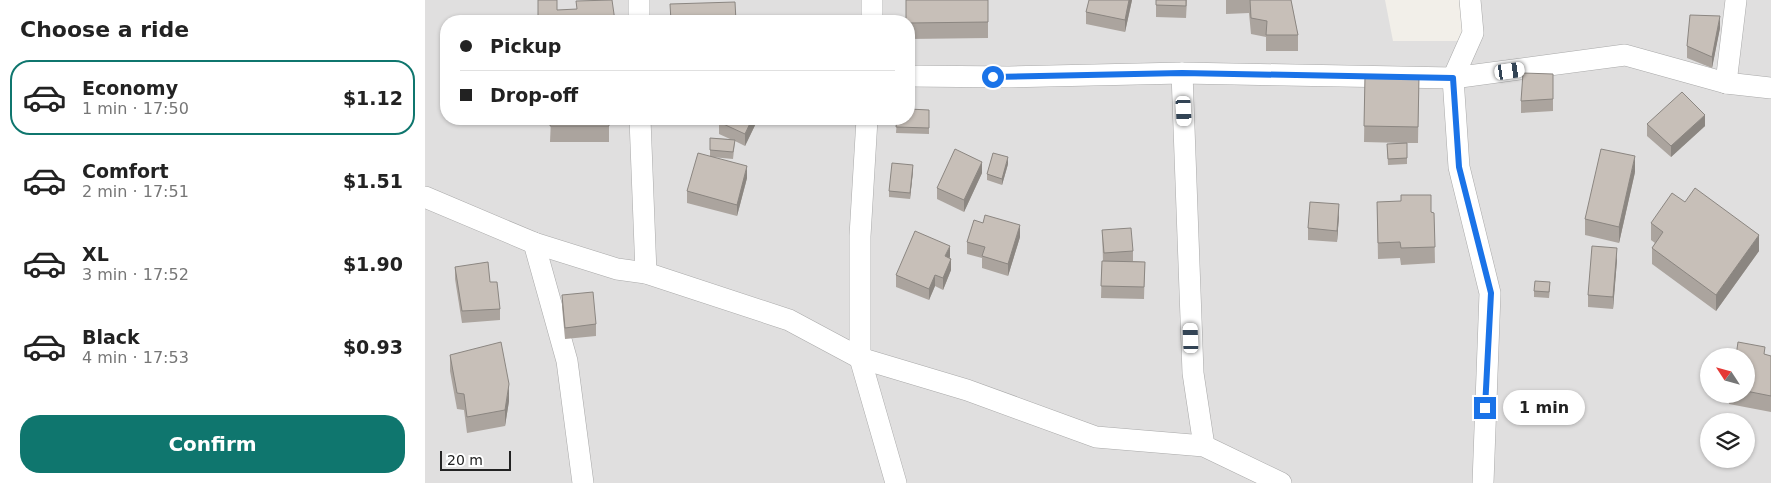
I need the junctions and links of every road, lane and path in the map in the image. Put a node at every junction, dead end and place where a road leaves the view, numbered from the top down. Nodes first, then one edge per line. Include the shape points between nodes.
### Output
1 (639, 0) edge
2 (872, 0) edge
3 (1470, 0) edge
4 (1736, 0) edge
5 (639, 15) edge
6 (871, 15) edge
7 (1182, 73) junction
8 (915, 76) edge
9 (1453, 78) junction
10 (1726, 83) junction
11 (1771, 88) edge
12 (641, 125) edge
13 (867, 125) edge
14 (425, 197) edge
15 (534, 242) junction
16 (646, 273) junction
17 (860, 358) junction
18 (1204, 446) junction
19 (583, 483) edge
20 (896, 483) edge
21 (1281, 483) edge
22 (1483, 483) edge

1 - 5 street
2 - 6 street
3 - 9 street via 1473,33
4 - 10 street
7 - 8 street
7 - 9 street
7 - 18 street via 1193,373
9 - 10 street via 1625,54
9 - 22 street via 1459,167 1491,293
10 - 11 street
12 - 16 street
13 - 17 street via 860,236
14 - 15 street
15 - 16 street via 617,269
15 - 19 street via 567,362
16 - 17 street via 789,320
17 - 18 street via 967,390 1096,437
17 - 20 street
18 - 21 street

